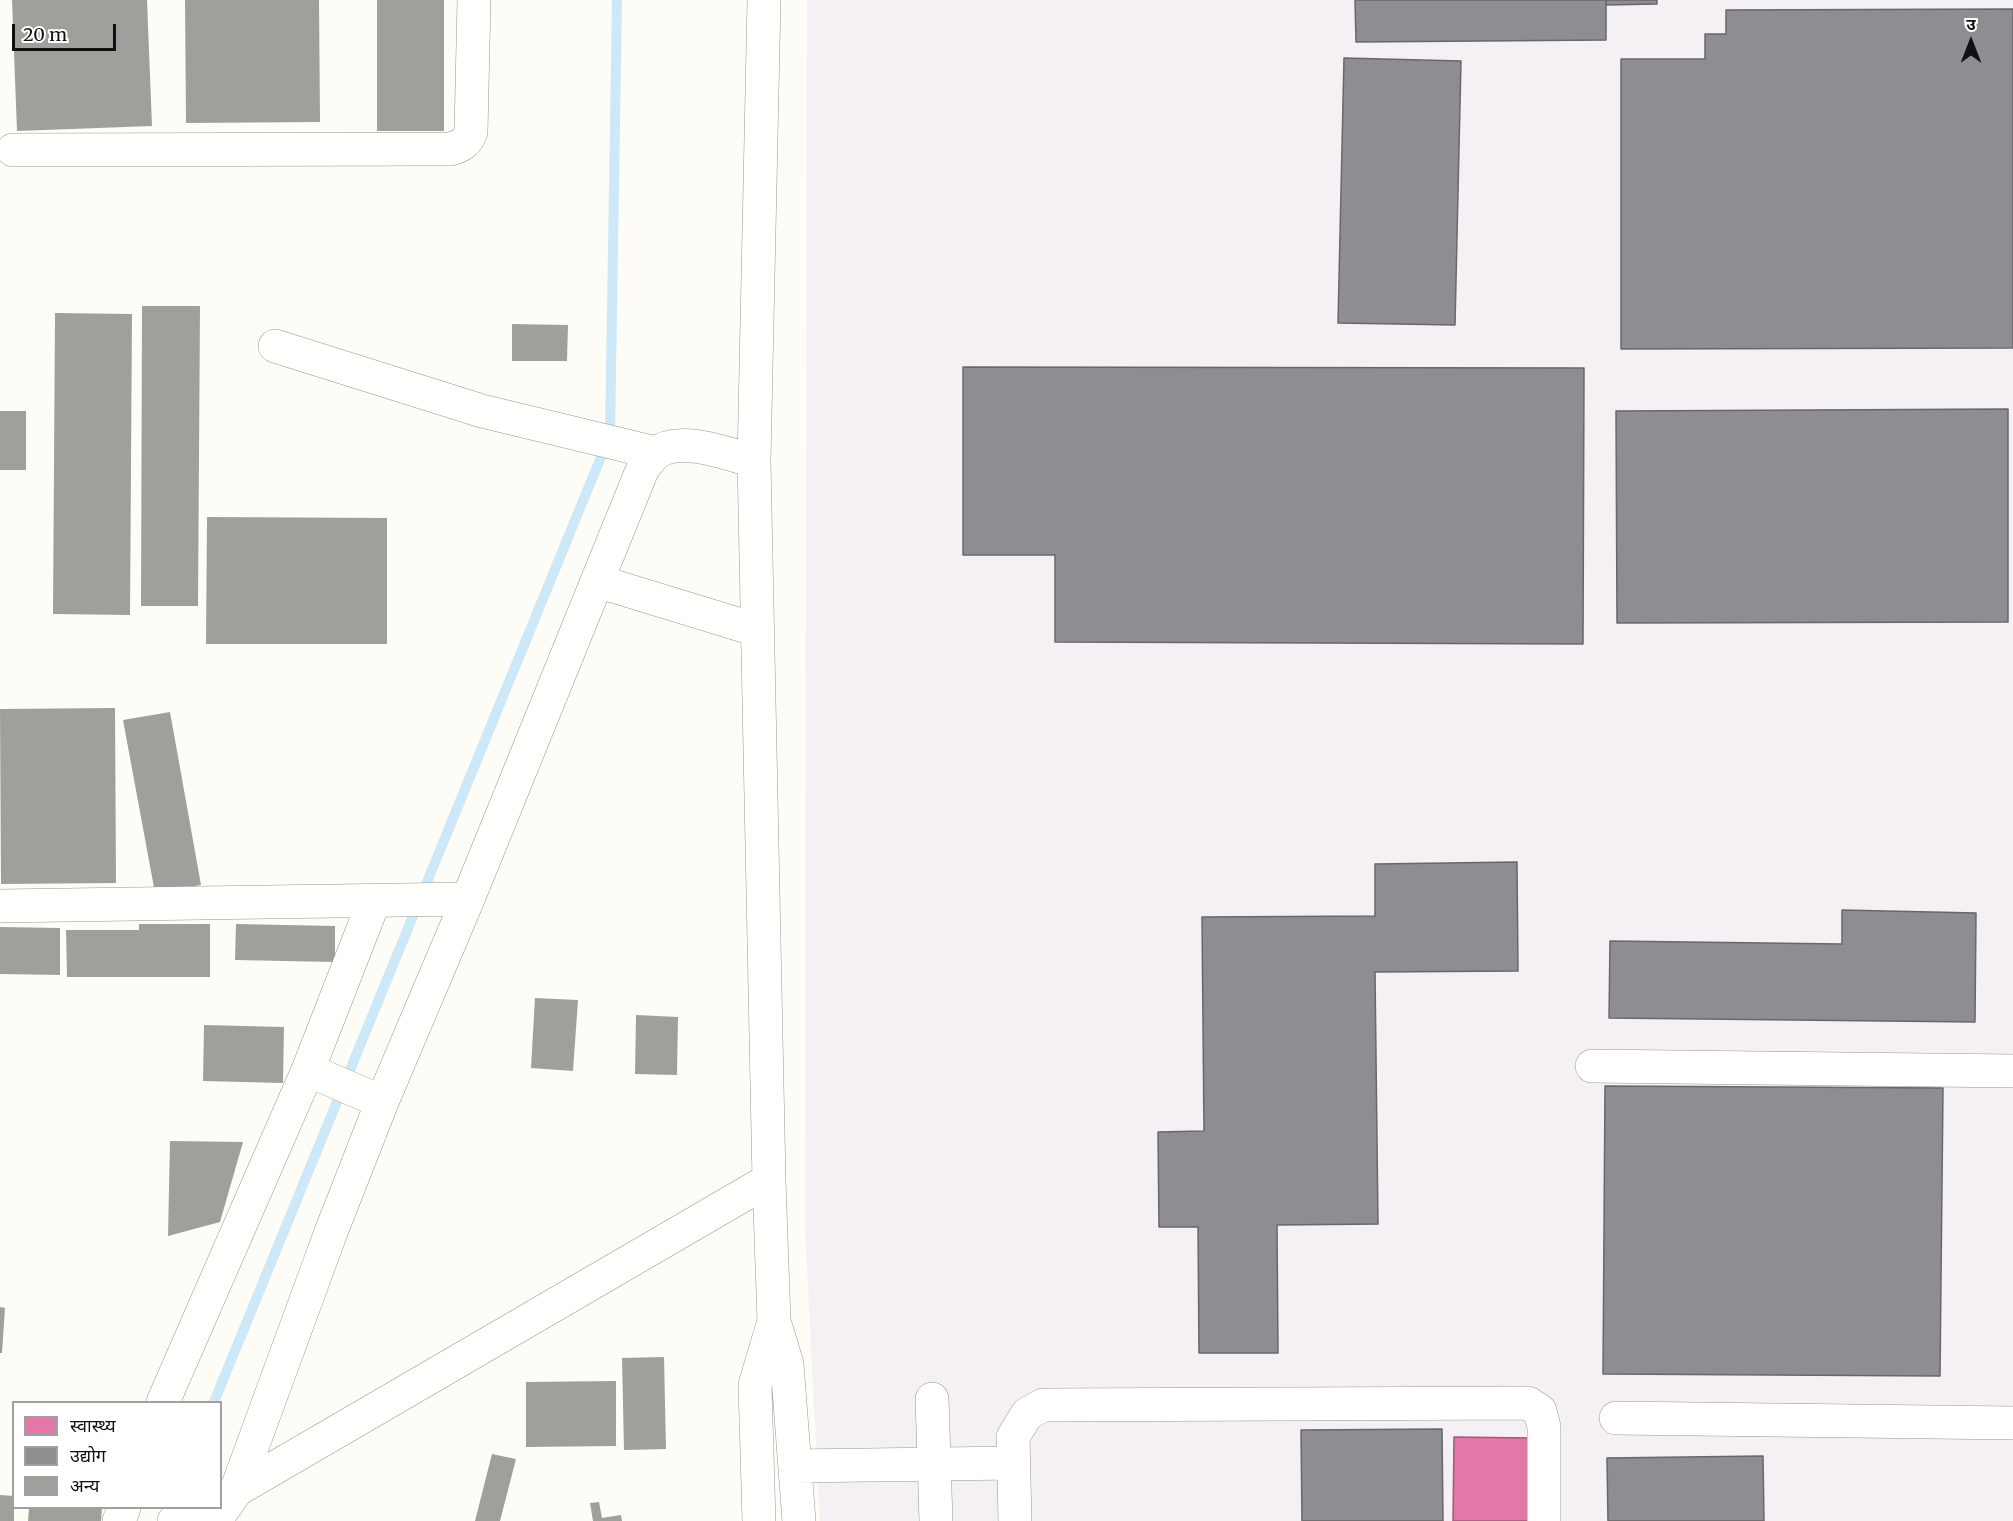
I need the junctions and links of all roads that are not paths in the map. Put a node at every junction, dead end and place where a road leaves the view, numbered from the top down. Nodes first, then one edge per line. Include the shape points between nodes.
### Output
1 (474, 0) edge
2 (764, 0) edge
3 (13, 150) dead end
4 (275, 346) dead end
5 (657, 453) junction
6 (754, 461) junction
7 (597, 581) junction
8 (758, 630) junction
9 (421, 900) junction
10 (0, 906) edge
11 (1592, 1066) dead end
12 (2013, 1071) edge
13 (317, 1074) junction
14 (373, 1098) junction
15 (769, 1180) junction
16 (774, 1321) junction
17 (932, 1400) dead end
18 (163, 1401) edge
19 (1616, 1418) dead end
20 (2013, 1423) edge
21 (1013, 1463) junction
22 (934, 1464) junction
23 (795, 1466) junction
24 (222, 1477) edge
25 (222, 1500) edge
26 (759, 1521) edge
27 (799, 1521) edge
28 (936, 1521) edge
29 (1015, 1521) edge
30 (1544, 1521) edge

1 - 3 street via 471,132 461,146
2 - 6 street
4 - 5 street via 482,411
5 - 6 street via 675,446 698,446
5 - 7 street via 643,468
6 - 8 street
7 - 8 street
7 - 9 street
8 - 15 street
9 - 10 street
9 - 13 street
9 - 14 street
11 - 12 street
13 - 14 street
13 - 18 street
14 - 24 street via 331,1232
15 - 16 street
15 - 25 street
16 - 23 street via 787,1364
16 - 26 street via 755,1385
17 - 22 street
19 - 20 street
21 - 22 street
21 - 29 street
21 - 30 street via 1016,1431 1027,1414 1043,1405 1528,1403 1540,1411 1544,1427
22 - 23 street
22 - 28 street
23 - 27 street

